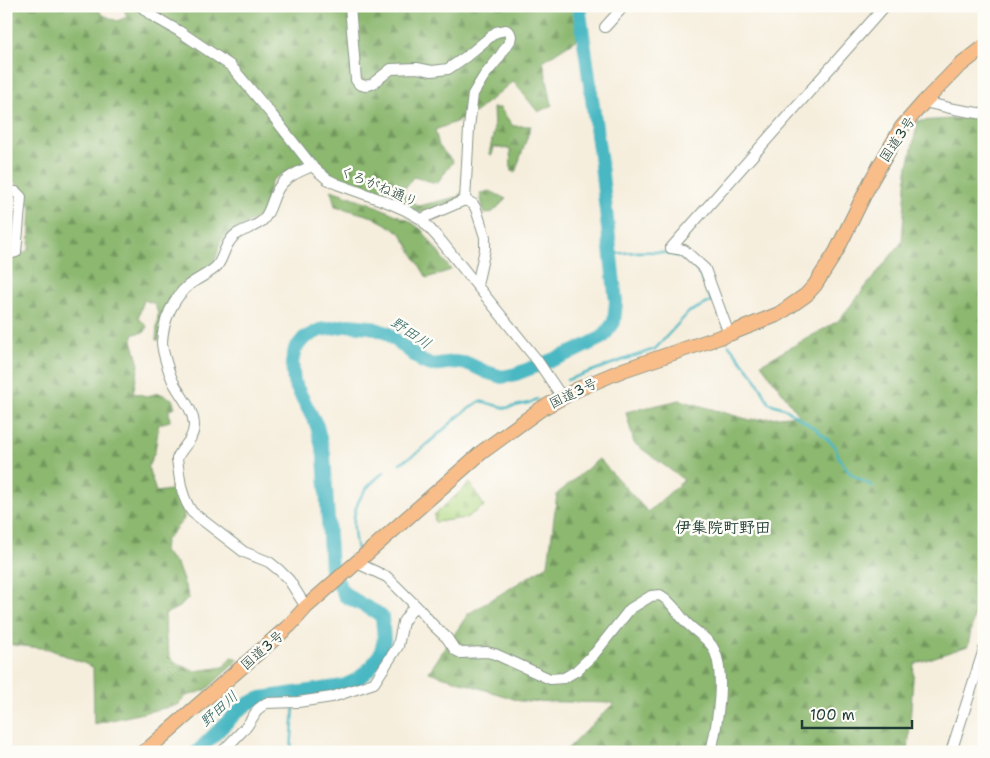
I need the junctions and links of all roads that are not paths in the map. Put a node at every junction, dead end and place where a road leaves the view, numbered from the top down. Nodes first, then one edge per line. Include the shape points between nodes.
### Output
1 (141, 6) edge
2 (350, 6) edge
3 (624, 6) edge
4 (885, 6) edge
5 (605, 27) dead end
6 (984, 47) edge
7 (924, 102) junction
8 (984, 114) edge
9 (312, 166) junction
10 (6, 191) edge
11 (466, 200) junction
12 (421, 219) junction
13 (6, 255) edge
14 (477, 286) junction
15 (729, 334) junction
16 (562, 397) junction
17 (357, 563) junction
18 (415, 604) junction
19 (306, 607) junction
20 (984, 649) edge
21 (143, 752) edge
22 (222, 752) edge
23 (711, 752) edge
24 (950, 752) edge

1 - 9 street, くろがね通り via 231,66
2 - 11 street via 356,80 365,86 391,69 448,69 496,32 506,30 510,33 510,41 474,94
3 - 5 street
4 - 15 street via 671,248 684,250 705,269
6 - 7 highway, 国道3号 via 957,68
7 - 8 street
7 - 15 highway, 国道3号 via 902,127 888,150 836,252 815,285 780,314
9 - 12 street, くろがね通り via 337,184
9 - 19 street via 287,179 279,187 262,220 233,237 218,264 181,292 172,305 162,341 171,377 189,406 194,426 190,442 177,459 180,487 186,504 244,552 280,570
10 - 13 street via 16,192 21,197 16,252
11 - 12 street
11 - 14 street via 476,209 485,237
12 - 14 street, くろがね通り
14 - 16 street, くろがね通り via 537,360
15 - 16 highway, 国道3号 via 623,370
16 - 17 highway, 国道3号 via 482,452
17 - 18 street via 387,577
17 - 19 highway, 国道3号
18 - 22 street via 403,622 398,646 374,683 332,697 266,703
18 - 23 street via 456,650 495,654 550,680 564,678 576,671 630,609 651,596 660,595 705,638 717,657 719,706
19 - 21 highway, 国道3号 via 283,632
20 - 24 street

